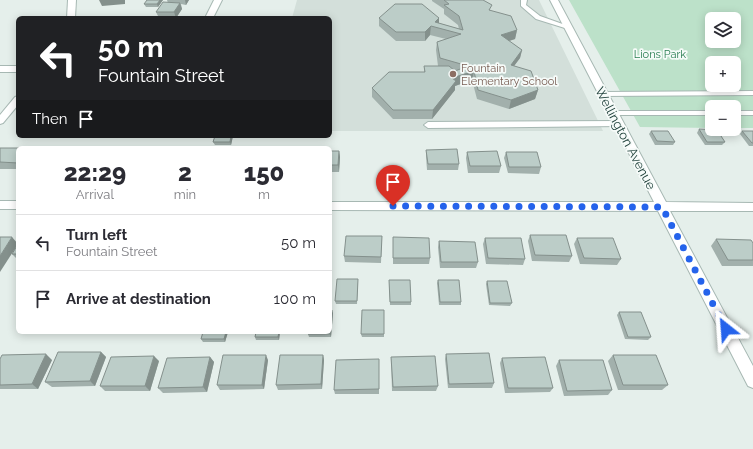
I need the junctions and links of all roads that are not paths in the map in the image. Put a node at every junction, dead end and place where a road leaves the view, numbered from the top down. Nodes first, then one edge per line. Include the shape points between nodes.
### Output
1 (72, 0) edge
2 (218, 0) edge
3 (524, 0) edge
4 (554, 0) edge
5 (71, 16) edge
6 (210, 16) edge
7 (568, 27) junction
8 (0, 69) edge
9 (16, 69) edge
10 (753, 93) edge
11 (603, 94) junction
12 (16, 101) edge
13 (753, 112) edge
14 (612, 113) junction
15 (705, 113) edge
16 (741, 113) edge
17 (0, 121) edge
18 (619, 124) junction
19 (428, 125) dead end
20 (0, 205) edge
21 (16, 205) edge
22 (332, 206) edge
23 (662, 207) junction
24 (753, 207) edge
25 (753, 381) edge

1 - 5 street
2 - 6 street
3 - 7 lane via 523,5 538,19
4 - 7 street, Wellington Avenue
7 - 11 street, Wellington Avenue
8 - 9 street
10 - 11 lane
11 - 14 street, Wellington Avenue
12 - 17 street
13 - 16 lane
14 - 15 lane
14 - 18 street, Wellington Avenue
18 - 19 lane
18 - 23 street, Wellington Avenue
20 - 21 street
22 - 23 street
23 - 24 street
23 - 25 street, Wellington Avenue

